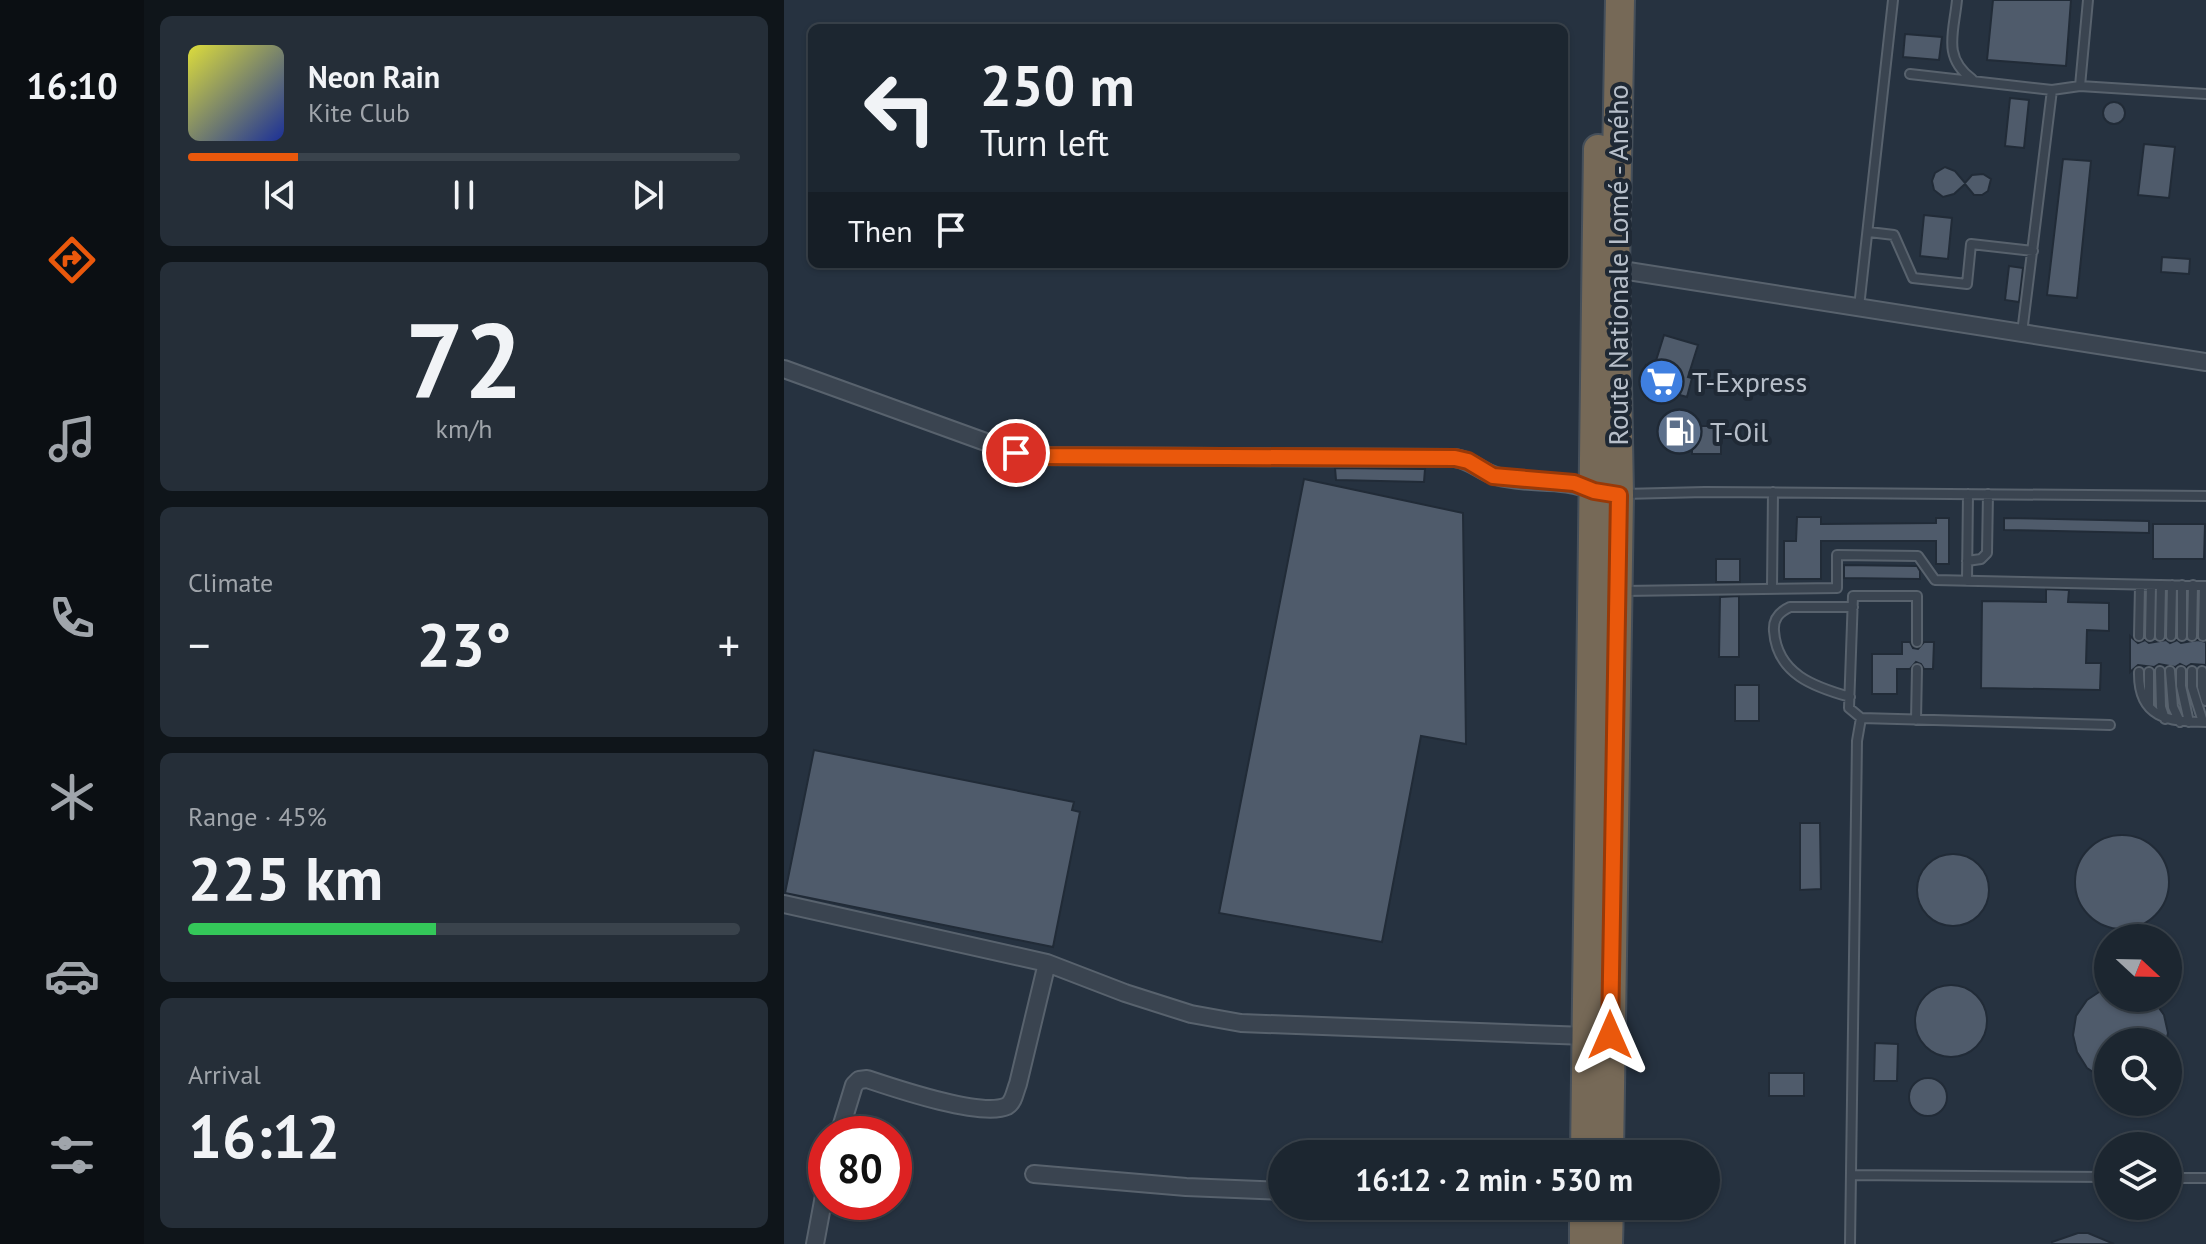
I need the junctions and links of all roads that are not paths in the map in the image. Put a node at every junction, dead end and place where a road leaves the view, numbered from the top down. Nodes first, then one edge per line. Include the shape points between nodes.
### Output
1 (1601, 0) edge
2 (1620, 0) edge
3 (1893, 0) edge
4 (1957, 0) edge
5 (2088, 0) edge
6 (1910, 74) dead end
7 (1975, 81) junction
8 (2080, 86) junction
9 (2052, 90) junction
10 (2206, 94) edge
11 (1869, 232) junction
12 (2033, 251) junction
13 (1605, 267) junction
14 (1859, 307) junction
15 (2022, 333) junction
16 (2206, 362) edge
17 (784, 369) edge
18 (1773, 492) junction
19 (1606, 493) junction
20 (1968, 494) junction
21 (1988, 494) junction
22 (2206, 496) edge
23 (1967, 561) junction
24 (1967, 581) junction
25 (2140, 585) junction
26 (2151, 585) junction
27 (2161, 585) junction
28 (2172, 585) junction
29 (2182, 585) junction
30 (2193, 585) junction
31 (2205, 586) edge
32 (1772, 588) junction
33 (1617, 591) junction
34 (1853, 607) junction
35 (2139, 636) dead end
36 (2150, 636) dead end
37 (2160, 636) dead end
38 (2171, 636) dead end
39 (2182, 636) dead end
40 (2192, 636) dead end
41 (2203, 636) dead end
42 (1917, 642) dead end
43 (1917, 669) dead end
44 (2160, 671) dead end
45 (2170, 671) dead end
46 (2181, 671) dead end
47 (2192, 671) dead end
48 (2202, 671) dead end
49 (2139, 672) dead end
50 (2149, 672) dead end
51 (1850, 697) junction
52 (2206, 701) edge
53 (2149, 707) junction
54 (1861, 718) junction
55 (2165, 719) junction
56 (1916, 720) junction
57 (2185, 722) junction
58 (2205, 722) edge
59 (2110, 725) dead end
60 (784, 904) edge
61 (1047, 963) junction
62 (1587, 1036) junction
63 (845, 1116) edge
64 (1585, 1140) edge
65 (1609, 1140) edge
66 (1034, 1174) dead end
67 (1851, 1175) junction
68 (2094, 1177) edge
69 (2182, 1178) edge
70 (2206, 1178) edge
71 (1268, 1190) edge
72 (819, 1220) edge
73 (1584, 1220) edge
74 (1609, 1220) edge
75 (815, 1244) edge
76 (1584, 1244) edge
77 (1608, 1244) edge
78 (1850, 1244) edge

1 - 13 highway, Route Nationale Lomé - Aného
2 - 13 highway, Route Nationale Lomé - Aného
3 - 11 lane
4 - 7 lane via 1952,53
5 - 8 lane
6 - 7 lane
7 - 9 lane
8 - 9 lane
8 - 10 lane
9 - 12 lane
11 - 12 lane via 1894,235 1913,278 1953,283 1967,284 1971,244
11 - 14 lane
12 - 15 lane
13 - 14 street
13 - 19 highway, Route Nationale Lomé - Aného
14 - 15 street
15 - 16 street
17 - 19 street via 1023,455 1455,458 1493,476 1574,483
18 - 19 lane
18 - 20 lane
18 - 32 lane
19 - 33 highway, Route Nationale Lomé - Aného
19 - 62 highway, Route Nationale Lomé - Aného
20 - 21 lane
20 - 23 lane
21 - 22 lane
21 - 23 lane via 1987,553
23 - 24 lane
24 - 25 lane
24 - 32 lane via 1935,580 1918,556 1837,555 1837,588
25 - 26 lane
25 - 35 lane
26 - 27 lane
26 - 36 lane
27 - 28 lane
27 - 37 lane
28 - 29 lane
28 - 38 lane
29 - 30 lane
29 - 39 lane
30 - 31 lane
30 - 40 lane
31 - 41 lane
32 - 33 lane
33 - 65 highway, Route Nationale Lomé - Aného
34 - 42 lane via 1853,596 1917,596
34 - 51 lane
34 - 51 lane via 1790,607 1781,611 1774,627 1779,655 1794,673
43 - 56 lane
44 - 55 lane
45 - 57 lane via 2173,707
46 - 57 lane
47 - 58 lane
48 - 52 lane
49 - 53 lane
50 - 53 lane
51 - 54 lane via 1849,708
53 - 55 lane
54 - 56 lane
54 - 67 lane
55 - 57 lane
56 - 59 lane
57 - 58 lane
60 - 61 street
61 - 62 street via 1191,1014 1241,1023
61 - 63 street via 1012,1101 1006,1106 922,1097 867,1079 854,1085
62 - 64 highway, Route Nationale Lomé - Aného
66 - 71 street
67 - 68 lane
67 - 78 lane
69 - 70 lane
72 - 75 street
73 - 76 highway
74 - 77 highway

